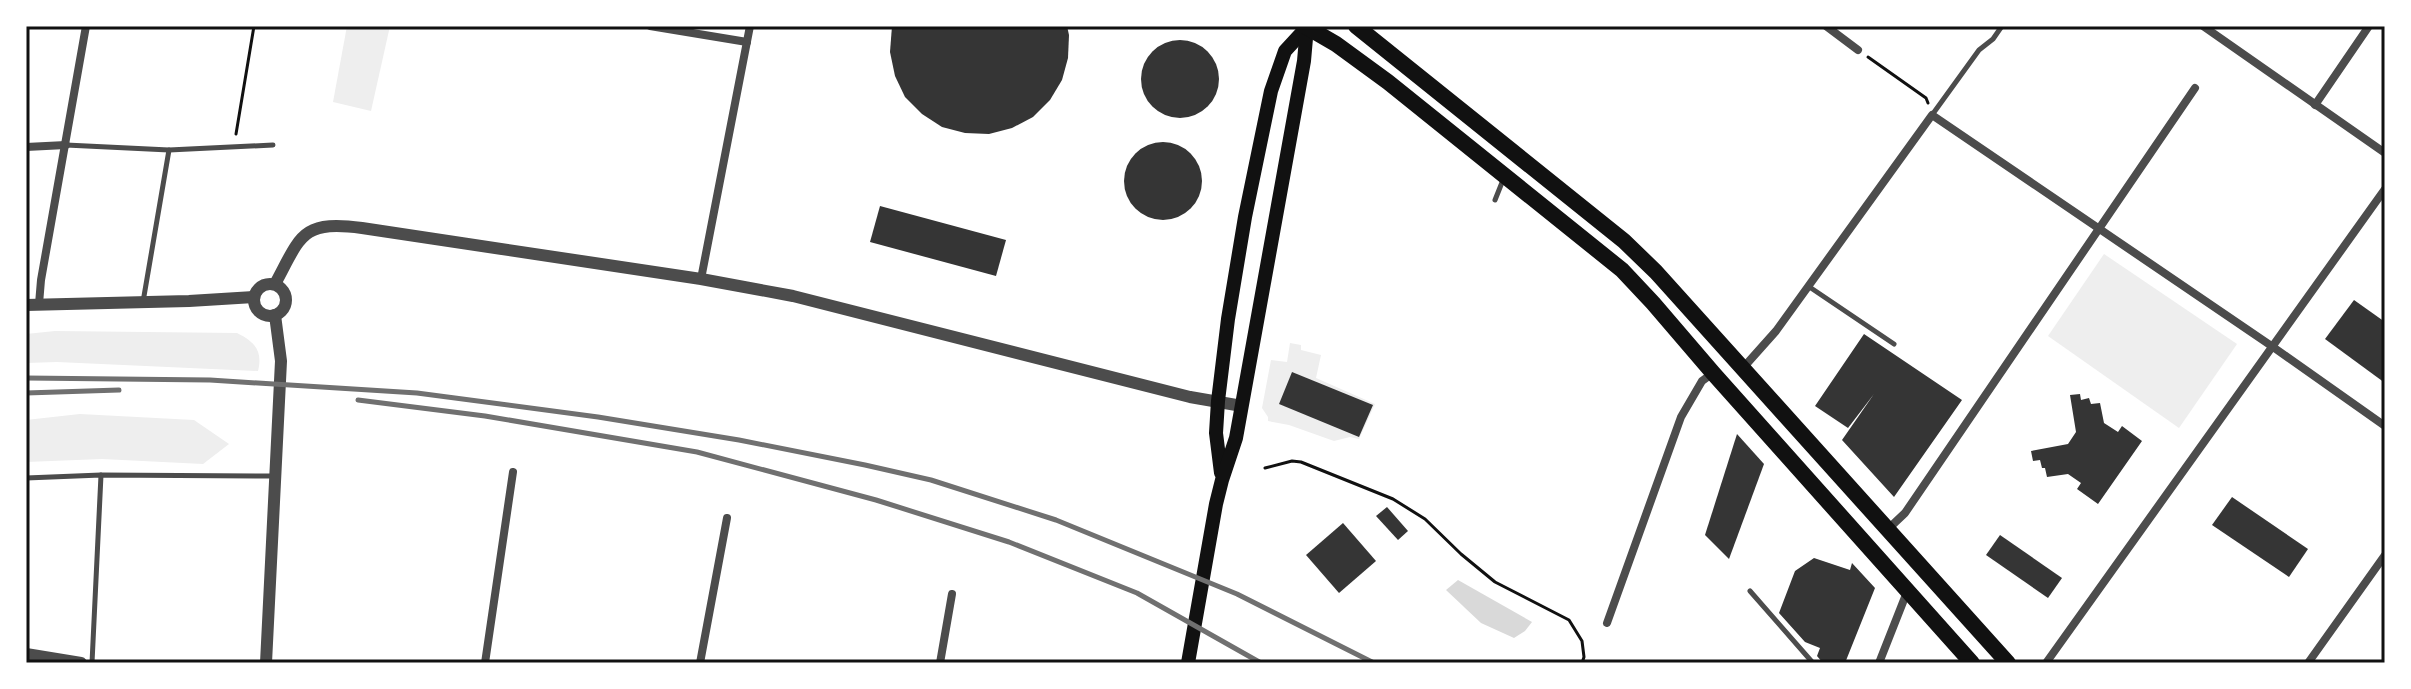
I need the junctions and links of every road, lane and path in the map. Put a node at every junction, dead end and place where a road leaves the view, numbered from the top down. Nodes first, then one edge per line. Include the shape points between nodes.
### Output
1 (86, 26) edge
2 (254, 26) edge
3 (650, 26) edge
4 (750, 26) edge
5 (1307, 26) edge
6 (1356, 26) edge
7 (1826, 26) edge
8 (2002, 26) edge
9 (2203, 26) edge
10 (2369, 26) edge
11 (747, 42) junction
12 (1858, 50) joint
13 (2195, 88) dead end
14 (2315, 105) junction
15 (1932, 115) junction
16 (66, 145) junction
17 (273, 145) dead end
18 (234, 146) junction
19 (26, 147) edge
20 (169, 150) junction
21 (2385, 153) edge
22 (1504, 175) junction
23 (2385, 189) edge
24 (1495, 200) dead end
25 (2100, 229) junction
26 (701, 279) junction
27 (275, 284) junction
28 (1808, 286) junction
29 (254, 297) junction
30 (143, 302) junction
31 (32, 304) edge
32 (275, 315) junction
33 (1894, 344) dead end
34 (2273, 347) junction
35 (1743, 369) junction
36 (1713, 373) junction
37 (1218, 401) junction
38 (1242, 406) junction
39 (2385, 426) edge
40 (1265, 468) dead end
41 (513, 472) dead end
42 (101, 475) junction
43 (275, 476) junction
44 (26, 478) edge
45 (1222, 480) junction
46 (727, 518) dead end
47 (1886, 530) junction
48 (2385, 555) edge
49 (1750, 591) dead end
50 (1907, 591) junction
51 (952, 594) dead end
52 (1607, 623) dead end
53 (26, 654) edge
54 (81, 663) edge
55 (92, 663) edge
56 (266, 663) edge
57 (485, 663) edge
58 (700, 663) edge
59 (940, 663) edge
60 (1188, 663) edge
61 (1582, 663) edge
62 (1813, 663) edge
63 (1879, 663) edge
64 (1972, 663) edge
65 (2008, 663) edge
66 (2046, 663) edge
67 (2308, 663) edge

1 - 16 street
2 - 18 path
3 - 11 street
4 - 11 street
5 - 22 highway via 1388,82
5 - 37 main road via 1285,51 1271,91
5 - 38 main road
6 - 35 highway via 1624,241
7 - 12 street
8 - 15 lane
9 - 14 street
10 - 14 street
11 - 26 street
12 - 15 path via 1926,98
13 - 25 street
14 - 21 street
15 - 25 street
15 - 28 street
16 - 19 street
16 - 20 lane
16 - 31 street
17 - 18 lane
18 - 20 lane
20 - 30 lane
22 - 24 lane
22 - 36 highway via 1622,270
23 - 34 street
25 - 34 street
25 - 47 street via 1905,513
26 - 27 street via 328,225 304,235
26 - 37 street via 793,296
27 - 29 street via 259,287
27 - 32 street via 286,300
28 - 33 lane
28 - 35 street
29 - 30 street
29 - 32 street via 261,313
30 - 31 street
32 - 43 street via 281,361
34 - 39 street
34 - 66 street
35 - 47 highway
36 - 50 highway
36 - 52 street via 1702,381 1681,417
37 - 38 street
37 - 45 main road
38 - 45 main road
40 - 61 path via 1301,462 1393,499 1425,519 1495,582 1569,620 1582,641
41 - 57 street
42 - 43 lane
42 - 44 lane
42 - 55 lane
43 - 56 street
45 - 60 main road
46 - 58 street
47 - 65 highway
48 - 67 street
49 - 62 lane
50 - 63 street
50 - 64 highway
51 - 59 street
53 - 54 street

